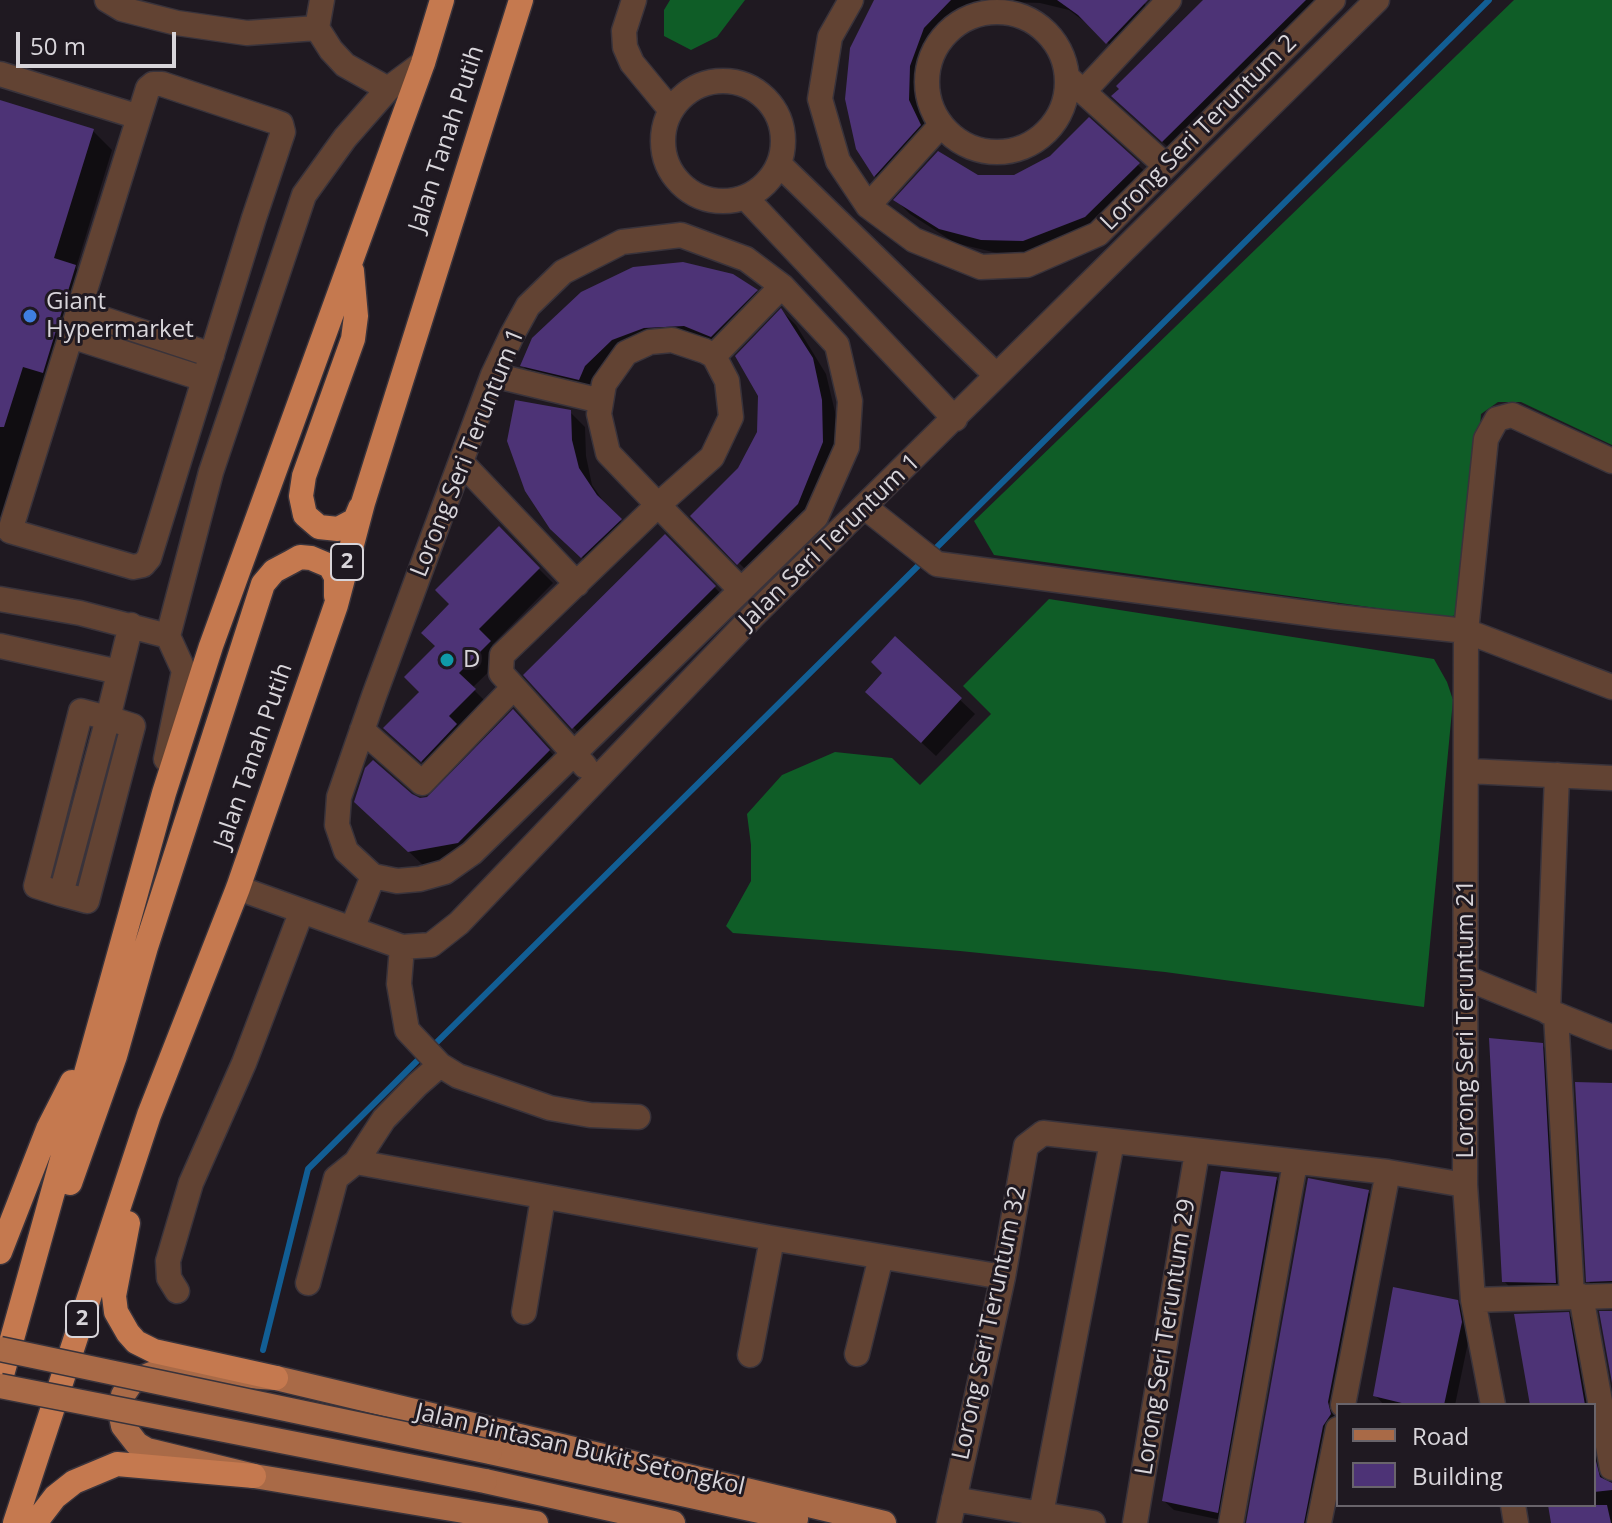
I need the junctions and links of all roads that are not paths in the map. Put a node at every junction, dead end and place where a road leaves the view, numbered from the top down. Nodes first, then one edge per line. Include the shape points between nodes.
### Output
1 (107, 0) edge
2 (322, 0) edge
3 (442, 0) edge
4 (521, 0) edge
5 (634, 0) edge
6 (851, 0) edge
7 (1333, 0) edge
8 (1377, 0) edge
9 (1160, 3) edge
10 (981, 7) edge
11 (317, 28) junction
12 (423, 63) junction
13 (0, 74) edge
14 (1075, 85) junction
15 (388, 89) junction
16 (670, 109) junction
17 (139, 117) junction
18 (941, 125) junction
19 (779, 164) junction
20 (1166, 166) junction
21 (746, 198) junction
22 (868, 206) junction
23 (914, 240) junction
24 (351, 263) junction
25 (887, 268) junction
26 (782, 286) junction
27 (79, 311) junction
28 (863, 321) junction
29 (71, 336) junction
30 (837, 345) junction
31 (714, 356) junction
32 (208, 369) junction
33 (493, 375) junction
34 (996, 375) junction
35 (242, 381) junction
36 (601, 401) junction
37 (955, 419) junction
38 (1612, 461) edge
39 (462, 463) junction
40 (363, 503) junction
41 (658, 505) junction
42 (866, 508) junction
43 (5, 529) edge
44 (577, 584) junction
45 (741, 590) junction
46 (0, 599) edge
47 (336, 605) junction
48 (131, 625) junction
49 (1466, 631) junction
50 (168, 636) junction
51 (0, 646) edge
52 (119, 672) junction
53 (1612, 687) edge
54 (513, 688) junction
55 (108, 718) junction
56 (362, 730) junction
57 (573, 754) junction
58 (1468, 771) junction
59 (1557, 775) junction
60 (597, 778) junction
61 (1612, 778) edge
62 (164, 793) junction
63 (373, 876) junction
64 (238, 888) junction
65 (301, 913) junction
66 (352, 929) junction
67 (402, 947) junction
68 (1466, 978) junction
69 (1552, 1013) junction
70 (1612, 1037) edge
71 (94, 1041) junction
72 (436, 1061) junction
73 (149, 1115) junction
74 (638, 1117) dead end
75 (1112, 1142) junction
76 (1197, 1152) junction
77 (356, 1162) junction
78 (1295, 1163) junction
79 (1388, 1172) junction
80 (1465, 1185) junction
81 (543, 1198) junction
82 (772, 1239) junction
83 (0, 1252) edge
84 (881, 1257) junction
85 (32, 1265) junction
86 (1003, 1277) junction
87 (308, 1283) dead end
88 (177, 1291) dead end
89 (1576, 1296) junction
90 (1612, 1296) edge
91 (1473, 1300) junction
92 (524, 1312) dead end
93 (0, 1349) edge
94 (857, 1354) dead end
95 (750, 1355) dead end
96 (276, 1378) junction
97 (0, 1384) edge
98 (1343, 1403) edge
99 (1493, 1403) edge
100 (1336, 1439) edge
101 (1612, 1468) edge
102 (254, 1476) junction
103 (951, 1511) edge
104 (1041, 1514) junction
105 (15, 1523) edge
106 (35, 1523) edge
107 (536, 1523) edge
108 (673, 1523) edge
109 (816, 1523) edge
110 (884, 1523) edge
111 (1093, 1523) edge
112 (1135, 1523) edge
113 (1231, 1523) edge
114 (1319, 1523) edge

1 - 11 street via 177,23 247,33
2 - 11 street
3 - 12 highway, Jalan Tanah Putih / 2
4 - 40 highway, Jalan Tanah Putih / 2
5 - 16 street via 625,47
6 - 22 street, Lorong Seri Teruntum 2 via 830,37 820,99 838,161
7 - 20 street, Lorong Seri Teruntum 2
8 - 34 street, Jalan Seri Teruntum 1
9 - 14 street
10 - 14 street via 1022,16 1040,26 1054,40
10 - 18 street via 943,38 931,58 928,93
11 - 15 street via 345,65
12 - 15 street
12 - 24 highway, Jalan Tanah Putih / 2
13 - 17 street
14 - 18 street via 1056,121 1021,149 977,150 957,141
14 - 20 street
15 - 35 street via 304,195
16 - 19 street via 692,88 721,80 751,87 773,106 784,135
16 - 21 street via 661,139 667,169 687,192 716,203
17 - 27 street
17 - 32 street via 148,88 162,84 281,124 283,132
18 - 22 street
19 - 21 street via 766,184
19 - 25 street
20 - 23 street, Lorong Seri Teruntum 2 via 1098,234 1027,265 981,267
21 - 28 street
22 - 23 street, Lorong Seri Teruntum 2
23 - 25 street
24 - 40 highway, 2 via 353,339 301,496 305,515 319,527 338,529 355,520
24 - 62 highway, Jalan Tanah Putih / 2 via 211,646
25 - 34 street
26 - 30 street, Lorong Seri Teruntum 1
26 - 31 street
26 - 33 street, Lorong Seri Teruntum 1 via 746,259 681,235 622,242 563,272 528,306
27 - 29 street
27 - 32 street
28 - 30 street
28 - 37 street
29 - 32 street
29 - 43 street
30 - 45 street, Lorong Seri Teruntum 1 via 850,401 847,447 816,517
31 - 36 street via 672,340 650,342 626,353 604,384
31 - 41 street via 727,381 731,417 712,457
32 - 35 street
32 - 43 street via 143,565 133,567
33 - 36 street
33 - 39 street, Lorong Seri Teruntum 1
34 - 37 street, Jalan Seri Teruntum 1
35 - 50 street
36 - 41 street via 608,453
37 - 42 street, Jalan Seri Teruntum 1
38 - 49 street, Lorong Seri Teruntum 21 via 1512,415 1497,419 1486,439
39 - 44 street
39 - 56 street, Lorong Seri Teruntum 1
40 - 47 highway, Jalan Tanah Putih / 2
41 - 44 street
41 - 45 street
42 - 49 street via 929,558
42 - 60 street, Jalan Seri Teruntum 1
44 - 54 street via 502,655 501,673
45 - 57 street, Lorong Seri Teruntum 1
46 - 48 street
47 - 64 highway, Jalan Tanah Putih / 2
47 - 85 highway, 2 via 336,577 320,560 300,557 274,571 263,584 110,1069 59,1215
48 - 50 street
48 - 52 street
49 - 53 street
49 - 58 street, Lorong Seri Teruntum 21
50 - 62 street via 184,671 166,756
51 - 52 street
52 - 55 street
54 - 56 street via 422,783
54 - 57 street
55 - 55 street via 133,726 87,901 36,886 81,711
56 - 63 street, Lorong Seri Teruntum 1 via 339,797 337,825 346,851
57 - 60 street
57 - 63 street, Lorong Seri Teruntum 1 via 472,853 445,872 397,881
58 - 59 street
58 - 68 street, Lorong Seri Teruntum 21
59 - 61 street
59 - 69 street
60 - 67 street, Jalan Seri Teruntum 1 via 459,923 431,945
62 - 71 highway, Jalan Tanah Putih / 2
63 - 66 street
64 - 65 street
64 - 73 highway, Jalan Tanah Putih / 2
65 - 66 street
65 - 88 street via 191,1183 168,1261
66 - 67 street
67 - 72 street via 399,984 407,1030
68 - 69 street
68 - 80 street, Lorong Seri Teruntum 21
69 - 70 street
69 - 89 street
71 - 83 highway via 48,1129
71 - 85 highway, Jalan Tanah Putih / 2
72 - 74 street via 458,1076 550,1108
72 - 77 street via 384,1119
73 - 96 highway via 116,1279 116,1312 136,1342 154,1351
73 - 105 highway, Jalan Tanah Putih / 2
75 - 76 street
75 - 86 street, Lorong Seri Teruntum 32 via 1043,1133 1026,1146
75 - 104 street
76 - 78 street
76 - 112 street, Lorong Seri Teruntum 29
77 - 81 street
77 - 87 street via 336,1178
78 - 79 street
78 - 113 street
79 - 80 street
79 - 98 street
80 - 91 street, Lorong Seri Teruntum 21
81 - 82 street
81 - 92 street
82 - 84 street
82 - 95 street
84 - 86 street
84 - 94 street
85 - 97 highway, Jalan Tanah Putih / 2
86 - 103 street, Lorong Seri Teruntum 32
89 - 90 street
89 - 91 street
89 - 101 street
91 - 99 street, Lorong Seri Teruntum 21
93 - 109 main road, Jalan Pintasan Bukit Setongkol, bridge
96 - 102 main road, Jalan Pintasan Bukit Setongkol via 151,1374 132,1382 121,1403 123,1426 147,1450
96 - 110 main road, Jalan Pintasan Bukit Setongkol
97 - 108 main road, bridge
100 - 114 street
102 - 106 highway via 117,1464 74,1482
102 - 107 main road
103 - 104 street
104 - 111 street

